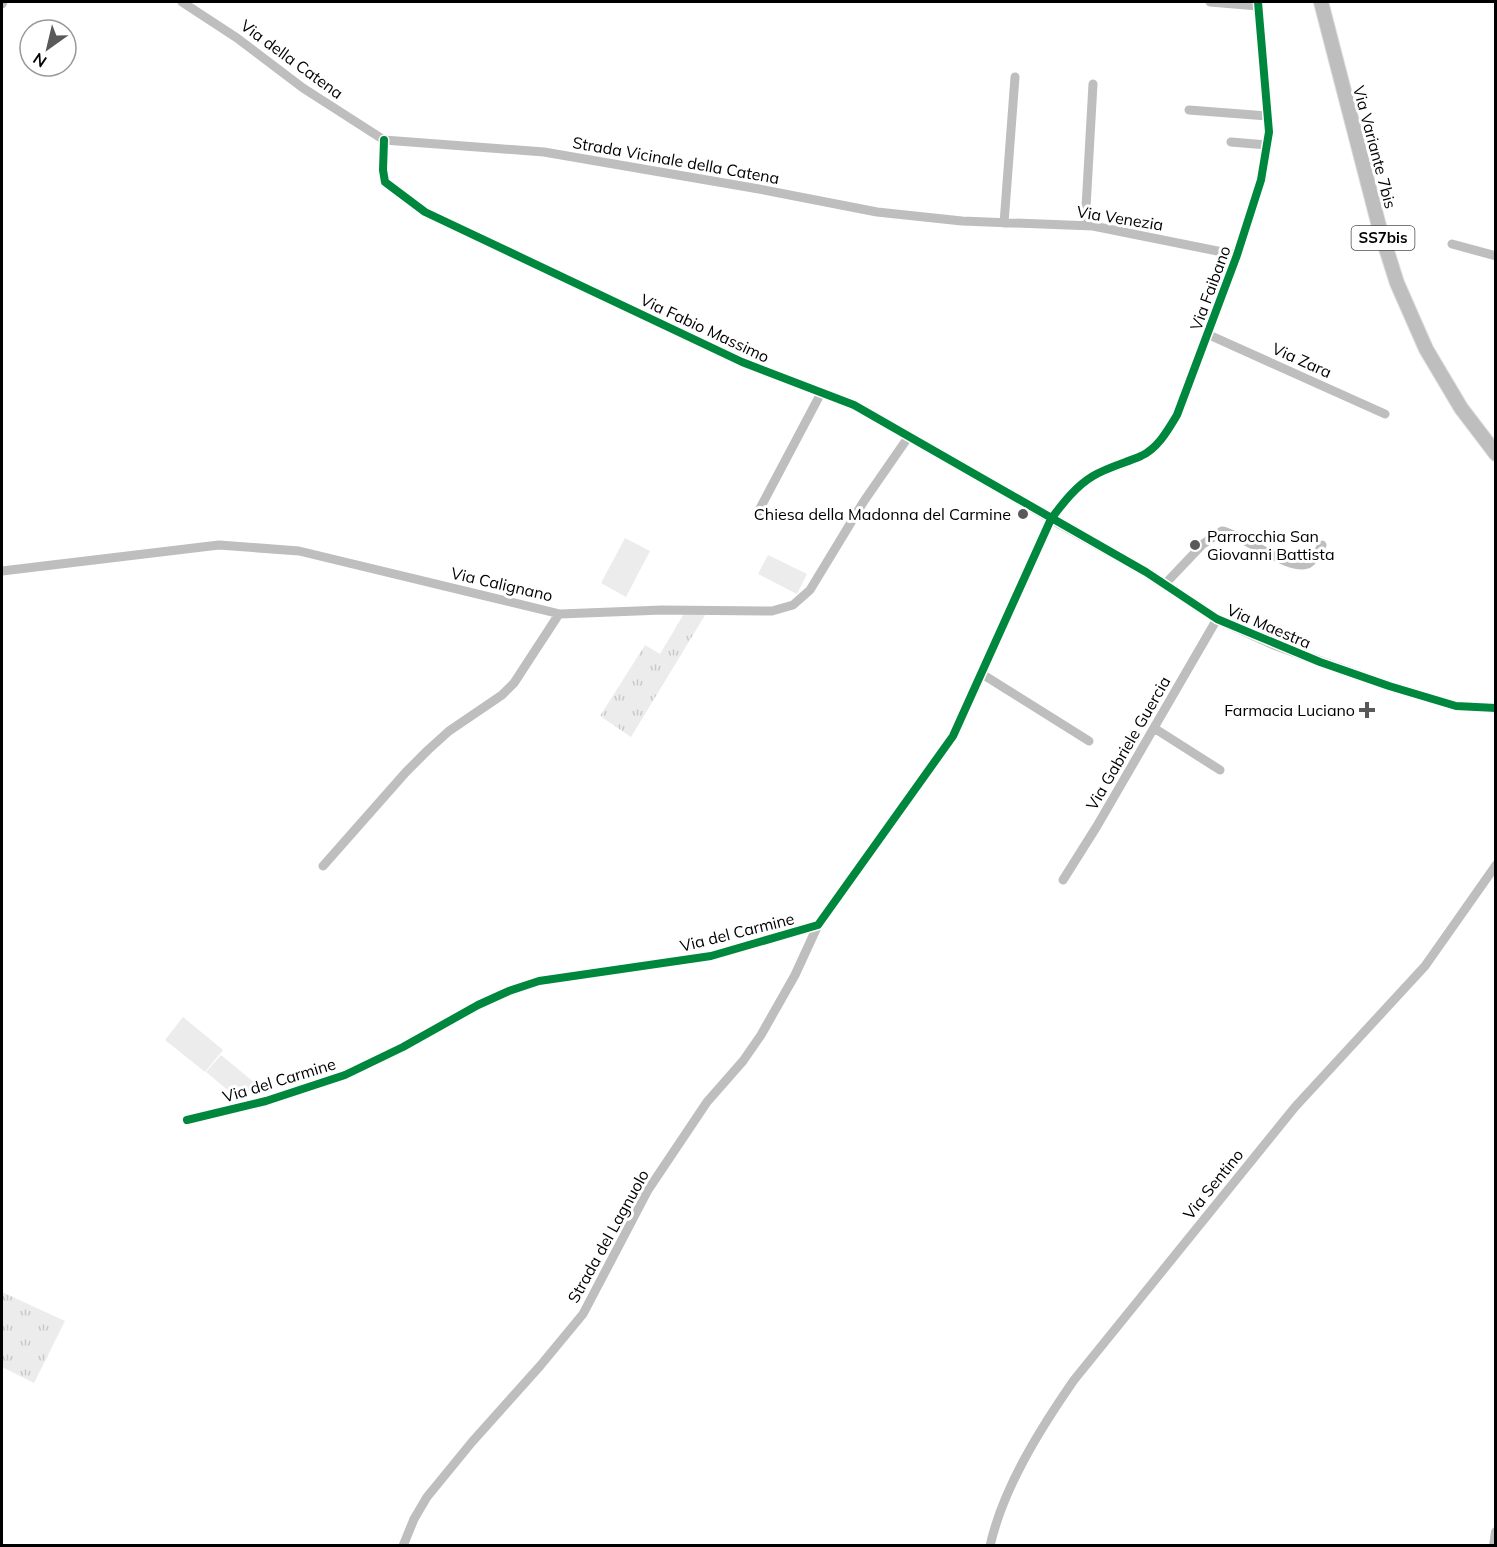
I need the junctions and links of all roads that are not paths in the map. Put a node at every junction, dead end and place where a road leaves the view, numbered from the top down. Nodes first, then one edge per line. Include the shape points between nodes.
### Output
1 (182, 2) edge
2 (1210, 2) edge
3 (1321, 2) edge
4 (1258, 4) edge
5 (1015, 77) dead end
6 (1093, 84) dead end
7 (1189, 110) dead end
8 (1267, 116) junction
9 (384, 140) junction
10 (1231, 142) dead end
11 (1267, 145) junction
12 (962, 221) joint
13 (1004, 223) junction
14 (1085, 225) junction
15 (1452, 244) dead end
16 (1237, 255) junction
17 (1496, 256) edge
18 (1207, 334) junction
19 (821, 393) junction
20 (1385, 414) dead end
21 (909, 436) junction
22 (1496, 454) edge
23 (757, 514) dead end
24 (1051, 519) junction
25 (1322, 545) dead end
26 (2, 571) edge
27 (1165, 584) junction
28 (559, 614) junction
29 (1217, 619) junction
30 (982, 674) junction
31 (1496, 708) edge
32 (1154, 728) junction
33 (1089, 741) dead end
34 (1220, 770) dead end
35 (1496, 865) edge
36 (322, 866) dead end
37 (1063, 880) dead end
38 (818, 925) junction
39 (186, 1120) dead end
40 (1496, 1532) edge
41 (403, 1545) edge
42 (990, 1545) edge
43 (1494, 1545) edge

1 - 9 street, Via della Catena
2 - 4 street
3 - 22 main road, Via Variante 7bis / SS7bis via 1397,283 1426,349 1461,408
4 - 8 street, Via Faibano
5 - 13 street
6 - 14 street
7 - 8 street
8 - 11 street, Via Faibano
9 - 12 street, Strada Vicinale della Catena via 544,152 850,208
9 - 19 street, Via Fabio Massimo via 385,182 424,212 742,362
10 - 11 street
11 - 16 street, Via Faibano via 1261,180
12 - 13 street, Via Venezia
13 - 14 street, Via Venezia
14 - 16 street, Via Venezia
15 - 17 street
16 - 18 street, Via Faibano
18 - 20 street, Via Zara
18 - 24 street, Via Faibano via 1177,415 1165,434 1142,456 1093,476
19 - 21 street, Via Fabio Massimo via 854,405
19 - 23 street
21 - 24 street, Via Fabio Massimo
21 - 28 street, Via Calignano via 870,491 818,578 793,605 772,611
24 - 27 street, Via Maestra
24 - 30 street, Via del Carmine
25 - 27 street via 1311,562 1295,564 1222,531 1203,544
26 - 28 street, Via Calignano via 219,545 262,547 299,551
27 - 29 street, Via Maestra
28 - 36 street via 514,683 428,750
29 - 31 street, Via Maestra via 1389,686 1456,706
29 - 32 street, Via Gabriele Guercia
30 - 33 street
30 - 38 street, Via del Carmine via 953,736
32 - 34 street
32 - 37 street, Via Gabriele Guercia
35 - 42 street, Via Sentino via 1425,966 1295,1107 1074,1380 1002,1503
38 - 39 street, Via del Carmine via 711,956 538,981 478,1005 345,1075 266,1101
38 - 41 street, Strada del Lagnuolo via 761,1035 707,1102 648,1190 583,1314 432,1490
40 - 43 street

